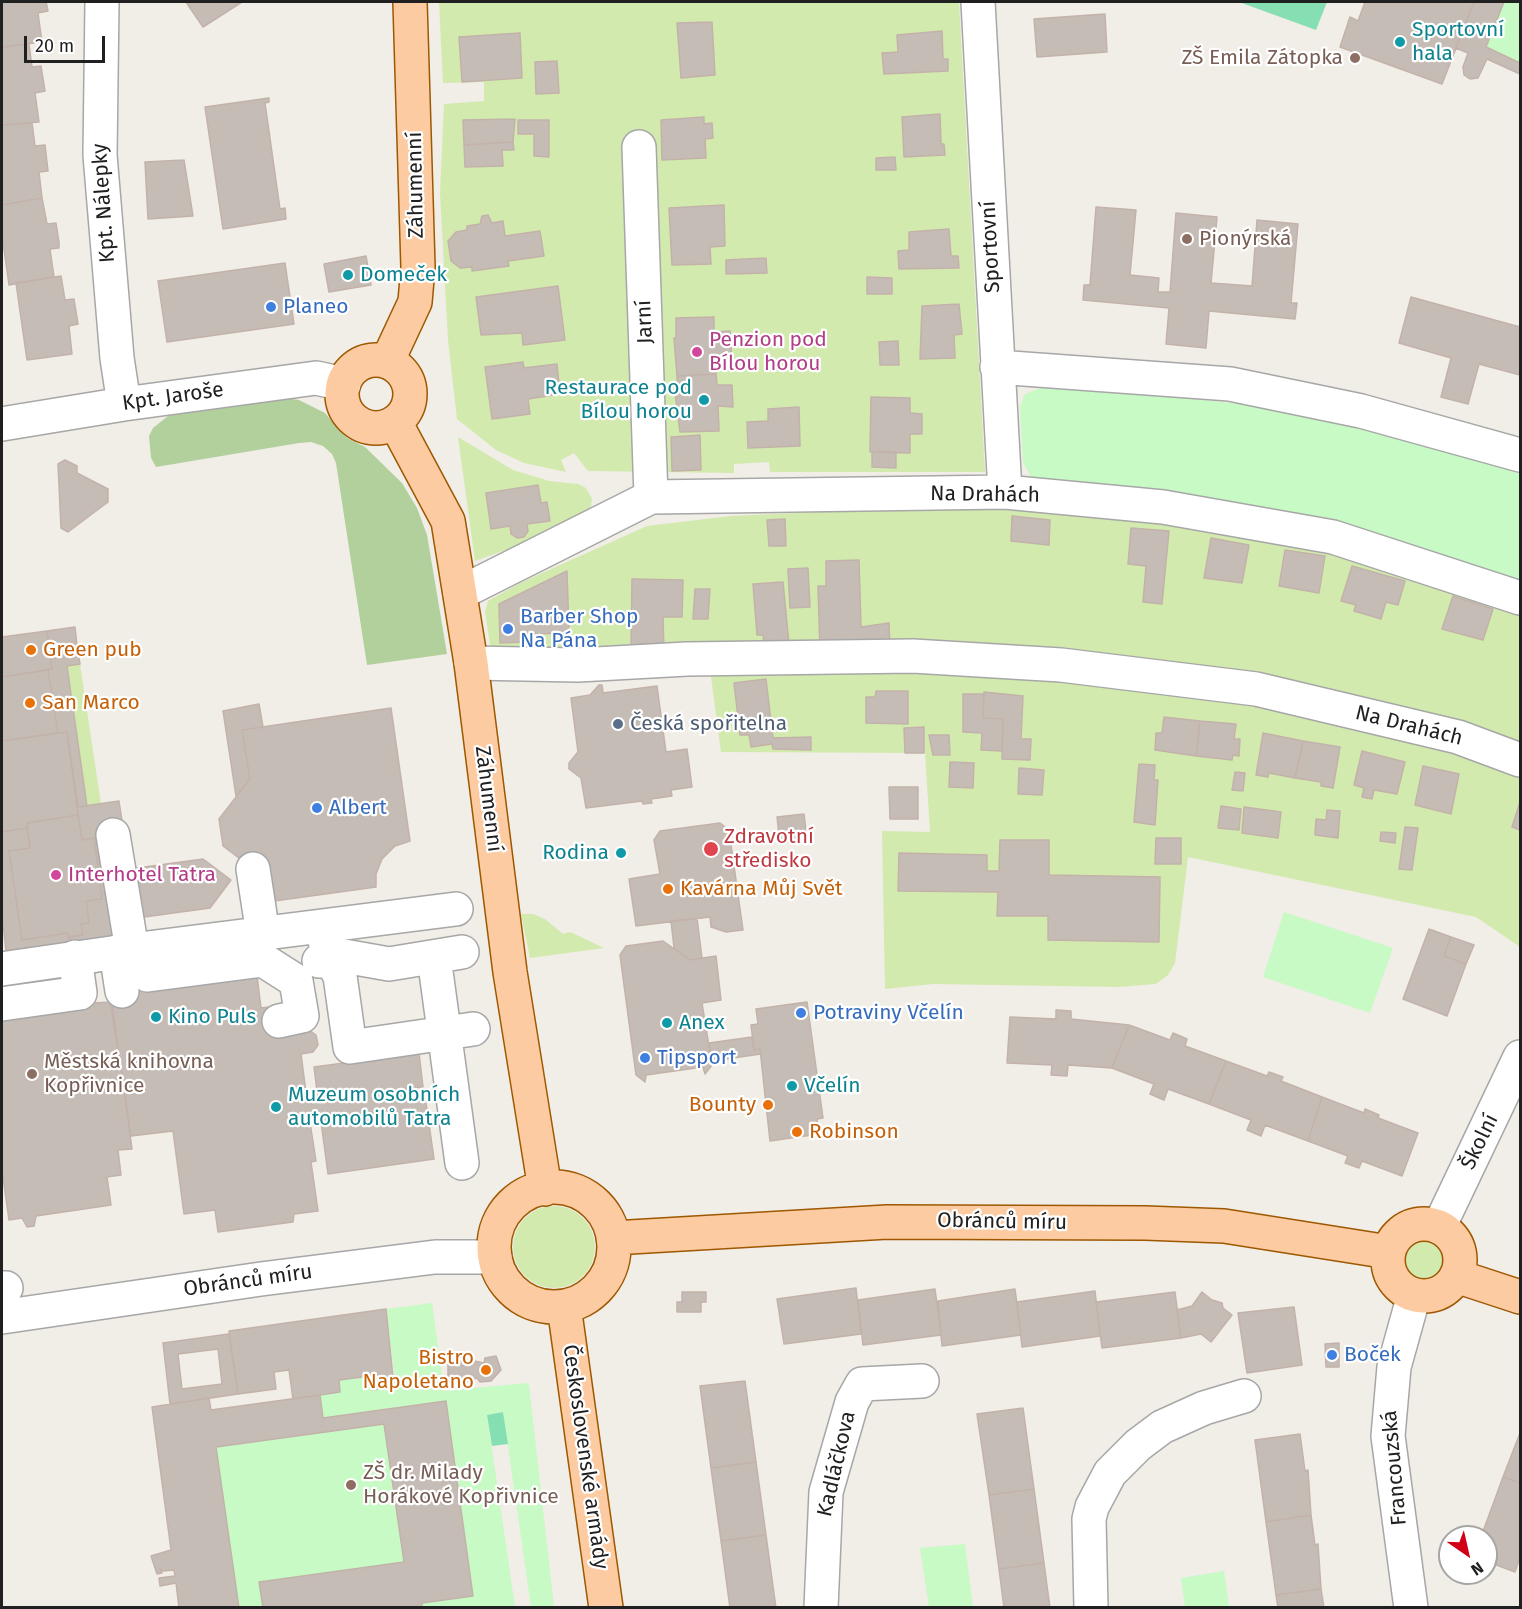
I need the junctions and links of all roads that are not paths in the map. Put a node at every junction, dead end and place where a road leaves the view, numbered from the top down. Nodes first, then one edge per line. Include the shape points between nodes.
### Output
1 (102, 2) edge
2 (410, 2) edge
3 (978, 2) edge
4 (639, 147) dead end
5 (387, 362) junction
6 (997, 367) junction
7 (344, 384) junction
8 (124, 404) junction
9 (395, 422) junction
10 (2, 424) edge
11 (1521, 455) edge
12 (1005, 492) junction
13 (651, 497) junction
14 (460, 593) junction
15 (1521, 598) edge
16 (471, 663) junction
17 (1521, 759) edge
18 (113, 835) dead end
19 (253, 869) dead end
20 (456, 909) dead end
21 (262, 934) junction
22 (124, 951) junction
23 (75, 957) junction
24 (314, 959) junction
25 (2, 969) edge
26 (122, 991) dead end
27 (2, 1004) edge
28 (279, 1021) dead end
29 (459, 1032) junction
30 (1521, 1057) edge
31 (462, 1163) dead end
32 (545, 1189) junction
33 (1439, 1227) junction
34 (613, 1238) junction
35 (1389, 1252) junction
36 (495, 1257) junction
37 (1456, 1276) junction
38 (1414, 1295) junction
39 (3, 1298) edge
40 (1521, 1298) edge
41 (564, 1306) junction
42 (922, 1381) dead end
43 (1244, 1396) dead end
44 (606, 1608) edge
45 (821, 1608) edge
46 (1092, 1608) edge
47 (1411, 1608) edge

1 - 8 street, Kpt. Nálepky via 100,155 110,292
2 - 5 main road, Záhumenní via 418,267 415,302
3 - 6 street, Sportovní
4 - 13 street, Jarní
5 - 7 main road via 376,360 356,367
5 - 9 main road via 409,384 408,405
6 - 11 street via 1230,384 1361,411
6 - 12 street, Sportovní
7 - 8 street, Kpt. Jaroše via 316,378
7 - 9 main road via 344,405 356,421 375,428
8 - 10 street, Kpt. Jaroše
9 - 14 main road, Záhumenní via 448,521
12 - 13 street, Na Drahách
12 - 15 street, Na Drahách via 1163,507 1333,537
13 - 14 street, Na Drahách
14 - 16 main road, Záhumenní
16 - 17 street, Na Drahách via 578,665 687,659 913,656 1072,666 1256,689 1458,737
16 - 32 main road, Záhumenní via 510,972
18 - 22 street
19 - 21 street
20 - 24 street
21 - 22 street
21 - 24 street
22 - 23 street
22 - 24 street via 148,975 263,960
22 - 26 street
23 - 25 street
23 - 27 street via 80,993
24 - 28 street via 302,1017
24 - 29 street via 340,976 351,1047
24 - 29 street via 389,964 448,955
29 - 31 street
30 - 33 street, Školní
32 - 34 main road via 568,1190 590,1199 605,1216
32 - 36 main road via 523,1197 506,1213 496,1234
33 - 35 main road via 1417,1224 1406,1228
33 - 37 main road via 1456,1243 1460,1265
34 - 35 main road, Obránců míru via 887,1222 1144,1223 1224,1226
34 - 41 main road via 612,1261 603,1282 586,1298
35 - 38 main road via 1394,1281
36 - 39 street, Obránců míru via 423,1258
36 - 41 main road via 504,1279 519,1296 541,1305
37 - 38 main road via 1438,1293
37 - 40 main road
38 - 47 street, Francouzská via 1394,1367 1388,1436
41 - 44 main road, Československé armády
42 - 45 street, Kadláčkova via 862,1384 852,1402 826,1492
43 - 46 street via 1162,1427 1110,1473 1089,1519

